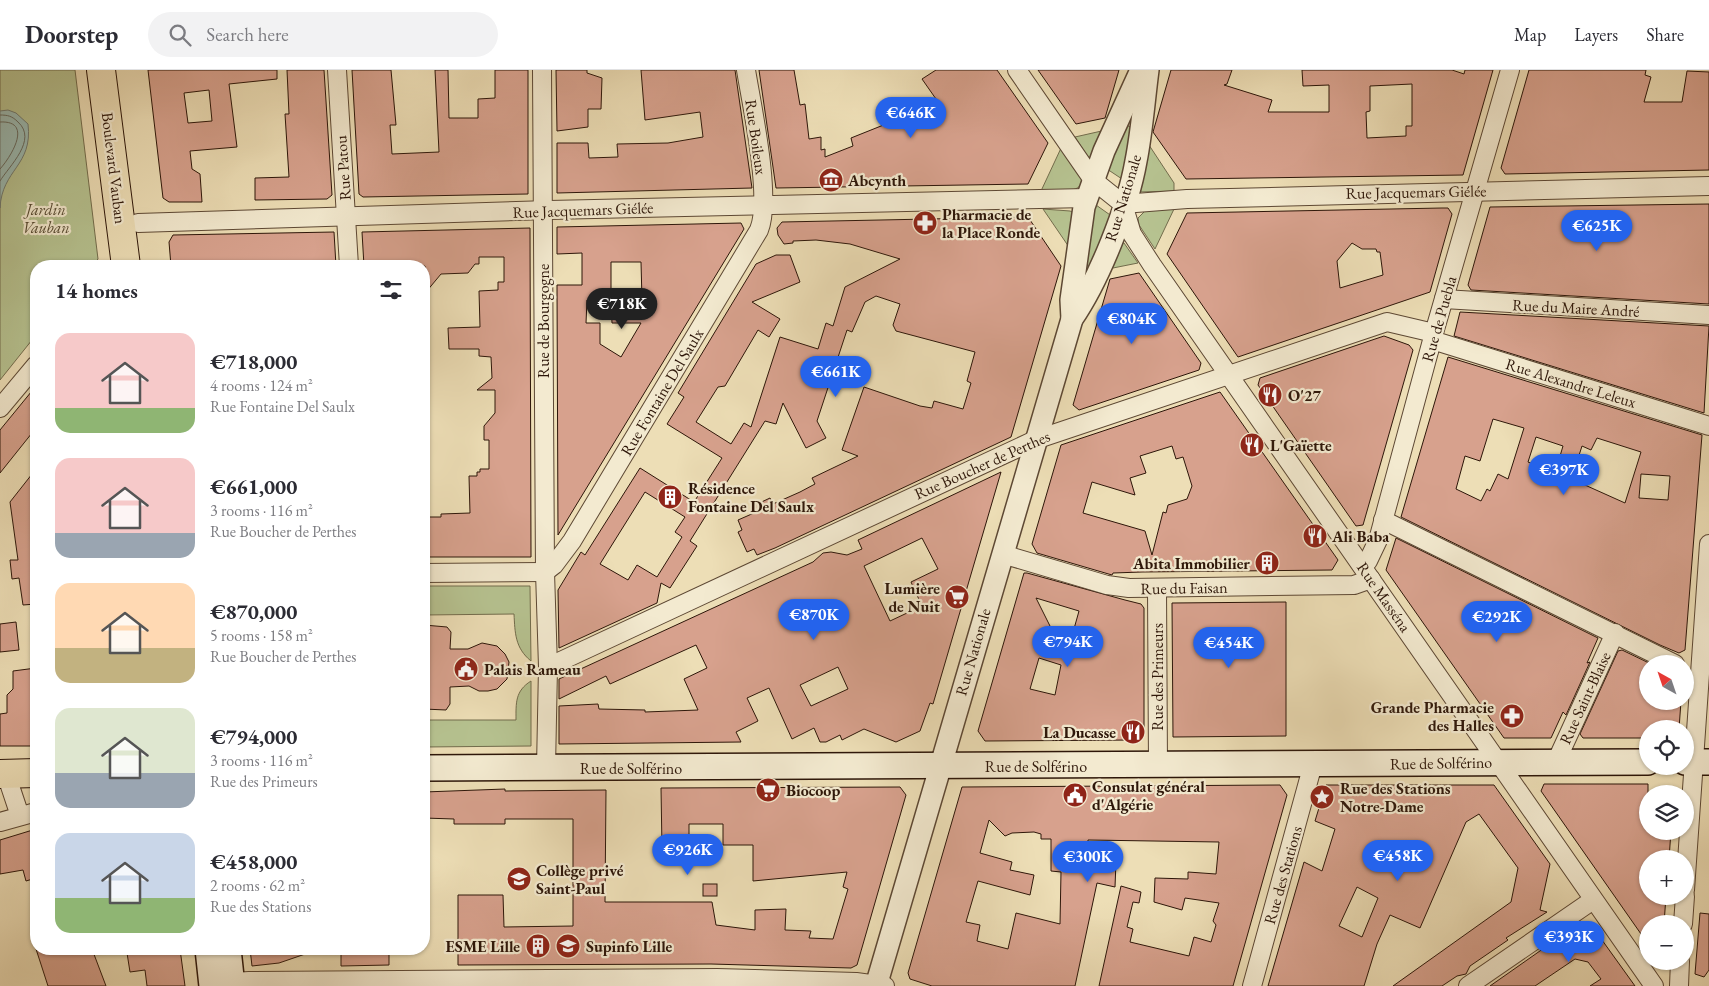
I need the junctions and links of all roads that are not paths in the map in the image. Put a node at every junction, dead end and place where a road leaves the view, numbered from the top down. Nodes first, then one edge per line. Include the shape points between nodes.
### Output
1 (102, 70) edge
2 (120, 70) edge
3 (337, 70) edge
4 (542, 70) edge
5 (746, 70) edge
6 (1017, 70) edge
7 (1142, 70) edge
8 (1148, 70) edge
9 (1510, 70) edge
10 (1709, 186) edge
11 (1090, 189) junction
12 (1476, 191) junction
13 (764, 204) junction
14 (1123, 204) junction
15 (542, 210) junction
16 (346, 216) junction
17 (138, 223) junction
18 (125, 260) edge
19 (142, 260) edge
20 (349, 260) edge
21 (1444, 300) junction
22 (1709, 315) edge
23 (1072, 319) junction
24 (1433, 336) junction
25 (30, 372) edge
26 (1229, 374) junction
27 (0, 408) edge
28 (1709, 426) edge
29 (1035, 440) junction
30 (1383, 520) junction
31 (1709, 544) edge
32 (1002, 554) junction
33 (545, 572) junction
34 (1366, 572) junction
35 (430, 573) edge
36 (1157, 589) junction
37 (1615, 633) junction
38 (1657, 655) edge
39 (548, 667) junction
40 (1698, 675) edge
41 (1497, 762) junction
42 (1556, 762) junction
43 (1639, 762) edge
44 (1696, 762) edge
45 (1313, 764) junction
46 (1158, 765) junction
47 (939, 767) junction
48 (430, 768) edge
49 (546, 768) junction
50 (30, 773) edge
51 (3, 774) edge
52 (28, 814) edge
53 (0, 822) edge
54 (1688, 850) edge
55 (1593, 900) junction
56 (210, 955) edge
57 (227, 955) edge
58 (1679, 970) edge
59 (222, 984) edge
60 (879, 985) edge
61 (1252, 986) edge
62 (1468, 986) edge
63 (1654, 986) edge
64 (1678, 986) edge
65 (1685, 986) edge

1 - 18 main road, Boulevard Vauban
2 - 17 main road, Boulevard Vauban
3 - 16 street, Rue Patou
4 - 15 street, Rue de Bourgogne
5 - 13 street, Rue Boileux
6 - 11 street via 1062,134
7 - 11 street, Rue Nationale
8 - 14 street, Rue Nationale via 1136,162
9 - 12 street, Rue de Puebla
10 - 12 street, Rue Jacquemars Giélée
11 - 13 street, Rue Jacquemars Giélée via 1028,199
11 - 14 street
11 - 23 street, Rue Nationale via 1080,224 1071,300
12 - 14 street, Rue Jacquemars Giélée via 1196,198
12 - 21 street, Rue de Puebla
13 - 15 street, Rue Jacquemars Giélée
13 - 33 street, Rue Fontaine Del Saulx via 762,222 748,250 572,541
14 - 23 street, Rue Nationale via 1090,289
14 - 26 street, Rue Masséna via 1136,241
15 - 16 street, Rue Jacquemars Giélée
15 - 33 street, Rue de Bourgogne
16 - 17 street, Rue Jacquemars Giélée
16 - 20 street, Rue Patou
17 - 19 main road, Boulevard Vauban
21 - 22 street, Rue du Maire André
21 - 24 street, Rue de Puebla
23 - 29 street, Rue Nationale
24 - 26 street, Rue Boucher de Perthes via 1387,322
24 - 28 street, Rue Alexandre Leleux
24 - 30 street, Rue de Puebla
25 - 27 street
26 - 29 street, Rue Boucher de Perthes
26 - 34 street, Rue Masséna
29 - 32 street, Rue Nationale
29 - 39 street, Rue Boucher de Perthes
30 - 34 street, Rue de Puebla
30 - 37 street
31 - 40 street
32 - 36 street, Rue du Faisan via 1107,585
32 - 47 street, Rue Nationale
33 - 35 street
33 - 39 street, Rue de Bourgogne
34 - 36 street, Rue du Faisan via 1354,585
34 - 41 street, Rue Masséna
36 - 46 street, Rue des Primeurs
37 - 38 street
37 - 42 street, Rue Saint-Blaise
39 - 49 street, Rue de Bourgogne
40 - 44 street
41 - 42 main road, Rue de Solférino
41 - 45 main road, Rue de Solférino
41 - 55 street, Rue Masséna
42 - 43 main road, Rue de Solférino
44 - 54 street
45 - 46 main road, Rue de Solférino
45 - 61 street, Rue des Stations
46 - 47 main road, Rue de Solférino
47 - 49 main road, Rue de Solférino
47 - 60 street, Rue Nationale
48 - 49 main road, Rue de Solférino
50 - 51 main road
51 - 52 street
52 - 53 street
55 - 62 street
55 - 63 street, Rue Masséna
56 - 59 main road
57 - 59 main road
58 - 64 street
59 - 60 street via 717,978
64 - 65 street

